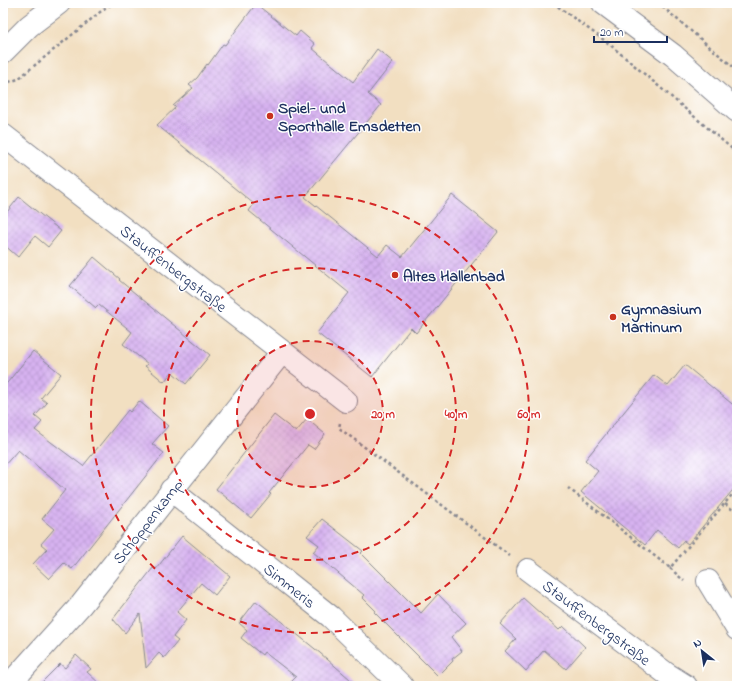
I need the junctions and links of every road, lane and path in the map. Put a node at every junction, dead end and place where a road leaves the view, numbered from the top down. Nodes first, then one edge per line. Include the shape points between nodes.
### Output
1 (11, 3) edge
2 (59, 3) edge
3 (114, 3) edge
4 (553, 3) edge
5 (602, 3) edge
6 (658, 3) edge
7 (3, 9) edge
8 (3, 52) edge
9 (737, 70) edge
10 (3, 84) edge
11 (737, 111) edge
12 (3, 135) edge
13 (737, 153) edge
14 (282, 352) junction
15 (346, 401) joint
16 (568, 488) dead end
17 (171, 490) junction
18 (737, 490) edge
19 (725, 504) junction
20 (737, 513) edge
21 (528, 570) joint
22 (708, 582) dead end
23 (737, 629) edge
24 (8, 686) edge
25 (402, 686) edge
26 (686, 686) edge

1 - 7 path
2 - 8 street via 29,26
3 - 10 path via 18,79
4 - 13 path via 608,43
5 - 11 street via 672,55
6 - 9 path
12 - 14 street, Stauffenbergstraße
14 - 15 street, Stauffenbergstraße
14 - 17 street, Schoppenkamp
15 - 21 path via 339,428
16 - 19 path via 670,568
17 - 24 street, Schoppenkamp via 81,604
17 - 25 street, Simmeris via 331,617
18 - 19 path
19 - 20 path
21 - 26 street, Stauffenbergstraße
22 - 23 street

